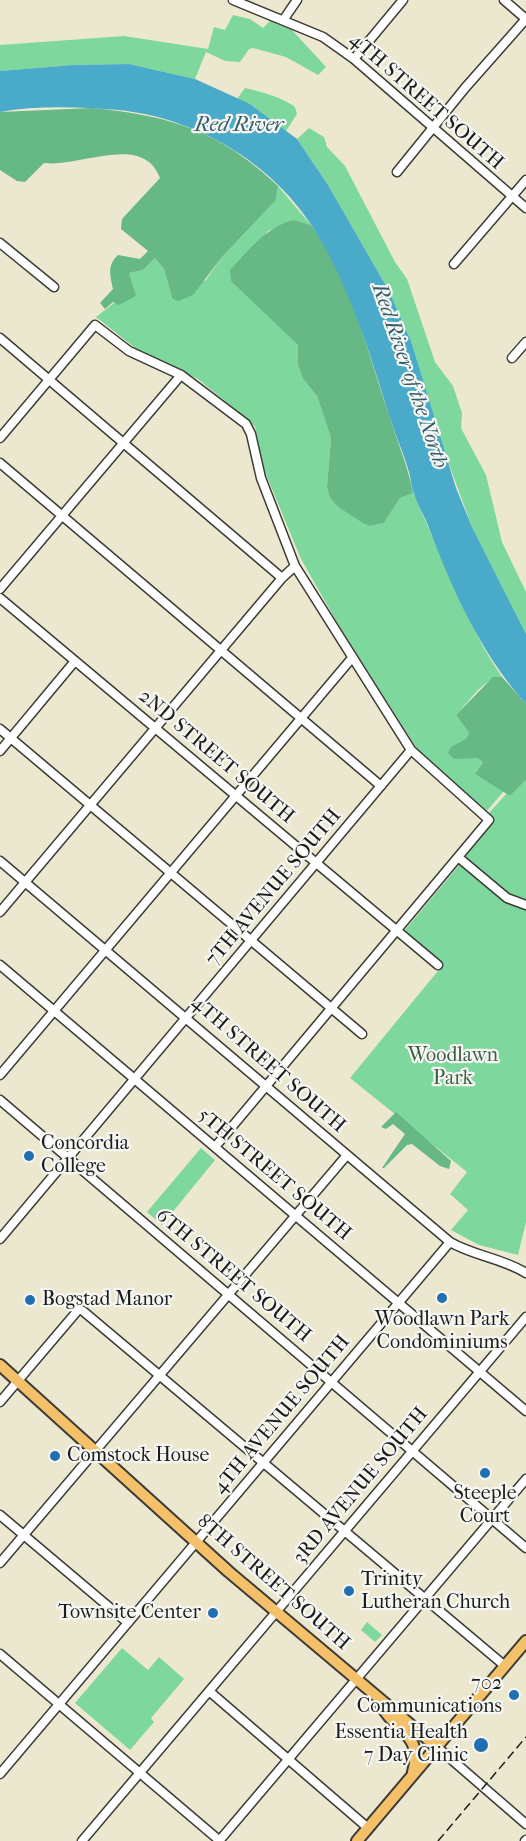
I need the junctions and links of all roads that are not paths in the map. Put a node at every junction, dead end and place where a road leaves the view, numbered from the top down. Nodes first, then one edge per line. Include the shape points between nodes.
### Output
1 (233, 0) edge
2 (297, 0) edge
3 (403, 0) edge
4 (504, 0) edge
5 (284, 19) junction
6 (526, 19) edge
7 (354, 59) junction
8 (432, 128) junction
9 (398, 172) dead end
10 (526, 180) edge
11 (512, 196) junction
12 (526, 208) edge
13 (0, 243) edge
14 (454, 264) dead end
15 (54, 287) dead end
16 (0, 339) edge
17 (526, 342) edge
18 (512, 358) dead end
19 (181, 375) junction
20 (49, 380) junction
21 (0, 438) edge
22 (124, 443) junction
23 (0, 463) edge
24 (62, 516) junction
25 (295, 566) junction
26 (282, 578) junction
27 (0, 589) edge
28 (0, 598) edge
29 (221, 651) junction
30 (352, 658) junction
31 (75, 661) junction
32 (300, 718) junction
33 (0, 729) edge
34 (155, 729) junction
35 (10, 738) junction
36 (0, 750) edge
37 (411, 750) junction
38 (381, 786) junction
39 (235, 795) junction
40 (90, 806) junction
41 (459, 857) junction
42 (0, 861) edge
43 (317, 864) junction
44 (171, 873) junction
45 (25, 882) junction
46 (526, 905) edge
47 (0, 912) edge
48 (397, 931) junction
49 (251, 941) junction
50 (106, 950) junction
51 (0, 965) edge
52 (438, 965) dead end
53 (332, 1008) junction
54 (54, 1011) junction
55 (186, 1017) junction
56 (362, 1034) dead end
57 (0, 1075) edge
58 (134, 1079) junction
59 (267, 1086) junction
60 (0, 1100) edge
61 (215, 1147) junction
62 (347, 1155) junction
63 (67, 1157) junction
64 (295, 1215) junction
65 (0, 1239) edge
66 (450, 1242) junction
67 (505, 1262) junction
68 (526, 1267) edge
69 (526, 1273) edge
70 (228, 1294) junction
71 (399, 1302) junction
72 (526, 1317) edge
73 (0, 1365) edge
74 (479, 1372) junction
75 (160, 1376) junction
76 (18, 1381) junction
77 (332, 1382) junction
78 (0, 1402) edge
79 (526, 1411) edge
80 (412, 1450) junction
81 (97, 1451) junction
82 (264, 1462) junction
83 (526, 1479) edge
84 (0, 1515) edge
85 (492, 1519) junction
86 (345, 1531) junction
87 (24, 1535) junction
88 (196, 1541) junction
89 (526, 1548) edge
90 (0, 1563) edge
91 (425, 1599) junction
92 (276, 1612) junction
93 (128, 1623) junction
94 (526, 1641) edge
95 (0, 1654) edge
96 (505, 1666) junction
97 (356, 1680) junction
98 (209, 1691) junction
99 (376, 1696) junction
100 (59, 1704) junction
101 (437, 1747) junction
102 (288, 1759) junction
103 (140, 1773) junction
104 (0, 1774) edge
105 (413, 1776) junction
106 (526, 1824) edge
107 (368, 1828) junction
108 (82, 1841) edge
109 (220, 1841) edge
110 (357, 1841) edge

1 - 5 street, 4TH STREET SOUTH
2 - 5 street
3 - 7 street
4 - 6 street
5 - 7 street, 4TH STREET SOUTH via 323,37
6 - 8 street
7 - 8 street, 4TH STREET SOUTH
8 - 9 street
8 - 11 street, 4TH STREET SOUTH
10 - 11 street
11 - 12 street, 4TH STREET SOUTH
11 - 14 street
13 - 15 street
16 - 20 street
17 - 18 street
19 - 20 street via 129,351 95,325
19 - 22 street
19 - 25 street via 249,428 261,478
20 - 21 street
20 - 22 street
22 - 24 street
22 - 26 street
23 - 24 street
24 - 27 street
24 - 29 street
25 - 26 street
25 - 30 street
26 - 29 street
28 - 31 street, 2ND STREET SOUTH
29 - 32 street
29 - 34 street
30 - 32 street
30 - 37 street
31 - 34 street, 2ND STREET SOUTH
31 - 35 street
32 - 38 street
32 - 39 street
33 - 35 street
34 - 39 street, 2ND STREET SOUTH
34 - 40 street
35 - 36 street
35 - 40 street
37 - 38 street, 7TH AVENUE SOUTH
37 - 41 street via 489,820
38 - 43 street, 7TH AVENUE SOUTH
39 - 43 street, 2ND STREET SOUTH
39 - 44 street
40 - 44 street
40 - 45 street
41 - 46 street via 507,898
41 - 48 street
42 - 45 street, 4TH STREET SOUTH
43 - 48 street, 2ND STREET SOUTH
43 - 49 street, 7TH AVENUE SOUTH
44 - 49 street
44 - 50 street
45 - 47 street
45 - 50 street, 4TH STREET SOUTH
48 - 52 street, 2ND STREET SOUTH
48 - 53 street
49 - 53 street
49 - 55 street, 7TH AVENUE SOUTH
50 - 54 street
50 - 55 street, 4TH STREET SOUTH
51 - 54 street, 5TH STREET SOUTH
53 - 56 street
53 - 59 street
54 - 57 street
54 - 58 street, 5TH STREET SOUTH
55 - 58 street, 7TH AVENUE SOUTH
55 - 59 street, 4TH STREET SOUTH
58 - 61 street, 5TH STREET SOUTH
58 - 63 street, 7TH AVENUE SOUTH
59 - 61 street
59 - 62 street, 4TH STREET SOUTH
60 - 63 street, 6TH STREET SOUTH
61 - 64 street, 5TH STREET SOUTH
62 - 64 street
62 - 66 street, 4TH STREET SOUTH
63 - 65 street, 7TH AVENUE SOUTH
63 - 70 street, 6TH STREET SOUTH
64 - 70 street
64 - 71 street, 5TH STREET SOUTH
66 - 67 street, 4TH STREET SOUTH via 475,1255
66 - 71 street, 4TH AVENUE SOUTH
67 - 68 street
67 - 69 street, 4TH STREET SOUTH
70 - 75 street
70 - 77 street, 6TH STREET SOUTH
71 - 74 street, 5TH STREET SOUTH
71 - 77 street, 4TH AVENUE SOUTH
72 - 74 street, 3RD AVENUE SOUTH
73 - 76 main road, 8TH STREET SOUTH
74 - 79 street, 5TH STREET SOUTH
74 - 80 street, 3RD AVENUE SOUTH
75 - 76 street via 79,1309
75 - 81 street
75 - 82 street
76 - 78 street
76 - 81 main road, 8TH STREET SOUTH
77 - 80 street, 6TH STREET SOUTH
77 - 82 street, 4TH AVENUE SOUTH
80 - 85 street, 6TH STREET SOUTH
80 - 86 street, 3RD AVENUE SOUTH
81 - 87 street
81 - 88 main road, 8TH STREET SOUTH
82 - 86 street
82 - 88 street, 4TH AVENUE SOUTH
83 - 85 street
84 - 87 street
85 - 89 street, 6TH STREET SOUTH
85 - 91 street
86 - 91 street
86 - 92 street, 3RD AVENUE SOUTH
87 - 90 street
87 - 93 street
88 - 92 main road, 8TH STREET SOUTH
88 - 93 street, 4TH AVENUE SOUTH
91 - 96 street
91 - 97 street
92 - 97 main road, 8TH STREET SOUTH
92 - 98 street, 3RD AVENUE SOUTH
93 - 100 street, 4TH AVENUE SOUTH
94 - 96 main road
95 - 100 street
96 - 101 main road
97 - 99 main road, 8TH STREET SOUTH
97 - 102 street
98 - 102 street
98 - 103 street, 3RD AVENUE SOUTH
99 - 101 main road, 8TH STREET SOUTH
99 - 105 main road via 384,1713 413,1741 417,1752
100 - 103 street
100 - 104 street, 4TH AVENUE SOUTH
101 - 105 main road
101 - 106 street, 8TH STREET SOUTH
102 - 107 street
102 - 109 street
103 - 108 street, 3RD AVENUE SOUTH
103 - 109 street
105 - 107 main road
107 - 110 main road

